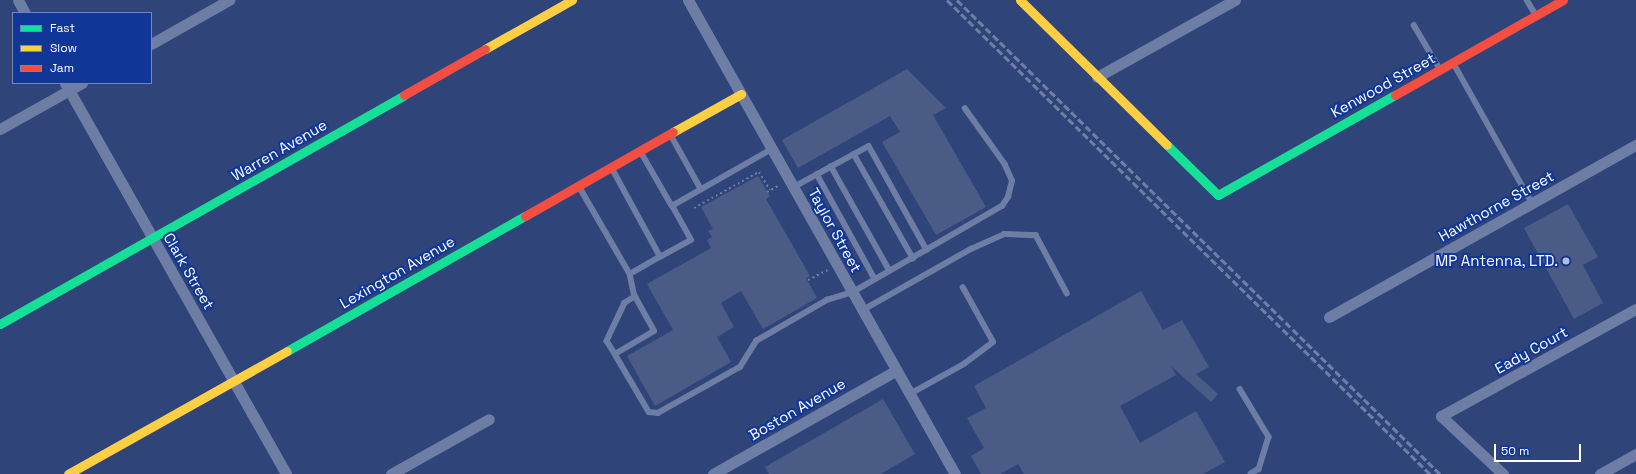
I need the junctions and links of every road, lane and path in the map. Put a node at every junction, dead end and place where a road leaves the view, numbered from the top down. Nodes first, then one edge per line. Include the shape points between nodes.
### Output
1 (18, 0) edge
2 (229, 0) edge
3 (572, 0) edge
4 (688, 0) edge
5 (1020, 0) edge
6 (1234, 0) edge
7 (1527, 0) edge
8 (1563, 0) edge
9 (24, 12) edge
10 (1536, 15) junction
11 (1414, 25) dead end
12 (152, 43) edge
13 (1452, 62) junction
14 (1440, 69) junction
15 (1097, 77) junction
16 (78, 84) edge
17 (67, 87) edge
18 (740, 94) junction
19 (965, 108) dead end
20 (0, 129) edge
21 (670, 133) junction
22 (1636, 145) edge
23 (772, 149) junction
24 (640, 150) junction
25 (854, 154) junction
26 (831, 166) junction
27 (611, 167) junction
28 (817, 174) junction
29 (579, 185) junction
30 (780, 185) dead end
31 (794, 187) junction
32 (701, 189) junction
33 (1532, 203) junction
34 (672, 206) junction
35 (694, 208) dead end
36 (152, 238) junction
37 (927, 250) junction
38 (660, 258) junction
39 (913, 258) junction
40 (828, 270) dead end
41 (890, 271) junction
42 (630, 274) junction
43 (875, 279) junction
44 (808, 280) dead end
45 (963, 288) dead end
46 (853, 292) junction
47 (1067, 293) dead end
48 (635, 297) junction
49 (863, 310) junction
50 (1636, 310) edge
51 (1329, 317) dead end
52 (0, 324) edge
53 (615, 354) junction
54 (896, 370) junction
55 (233, 380) junction
56 (1240, 389) dead end
57 (910, 394) junction
58 (489, 419) dead end
59 (1636, 454) edge
60 (68, 474) edge
61 (286, 474) edge
62 (391, 474) edge
63 (713, 474) edge
64 (956, 474) edge
65 (1251, 474) edge
66 (1503, 474) edge
67 (1600, 474) edge

1 - 9 street
2 - 12 street
3 - 36 street, Warren Avenue
4 - 18 street, Taylor Street
5 - 15 street
6 - 15 street
7 - 10 lane
8 - 10 street, Kenwood Street
10 - 13 street, Kenwood Street
11 - 14 lane
13 - 14 street, Kenwood Street
13 - 33 lane
14 - 15 street, Kenwood Street via 1218,195
16 - 17 street
17 - 20 street
17 - 36 street, Clark Street
18 - 21 street, Lexington Avenue
18 - 23 street, Taylor Street
19 - 37 lane via 1005,165 1012,181 1008,197 1002,206
21 - 24 street, Lexington Avenue
21 - 32 lane
22 - 33 street, Hawthorne Street
23 - 31 street, Taylor Street
23 - 32 lane
24 - 27 street, Lexington Avenue
24 - 34 lane
25 - 26 lane
25 - 37 lane via 869,146
25 - 39 lane
26 - 28 lane
26 - 41 lane
27 - 29 street, Lexington Avenue
27 - 38 lane
28 - 31 lane
28 - 43 lane
29 - 42 lane
29 - 55 street, Lexington Avenue
30 - 35 path via 769,191 759,172
31 - 46 street, Taylor Street
32 - 34 lane
33 - 51 street, Hawthorne Street
34 - 38 lane via 691,240
36 - 52 street, Warren Avenue
36 - 55 street, Clark Street
37 - 39 lane
38 - 42 lane
39 - 41 lane
40 - 44 path
41 - 43 lane
42 - 48 lane
43 - 46 lane
45 - 57 lane via 993,342 964,364
46 - 49 street, Taylor Street
46 - 53 lane via 826,300 756,341 740,367 658,413 649,412
47 - 49 lane via 1036,235 1004,234 971,249
48 - 53 lane via 625,303 607,341
48 - 53 lane via 654,331
49 - 54 street, Taylor Street
50 - 66 street, Eady Court via 1441,416
54 - 57 street, Taylor Street
54 - 63 street, Boston Avenue
55 - 60 street, Lexington Avenue
55 - 61 street, Clark Street
56 - 65 lane via 1269,437 1259,469
57 - 64 street, Taylor Street
58 - 62 street
59 - 67 street

